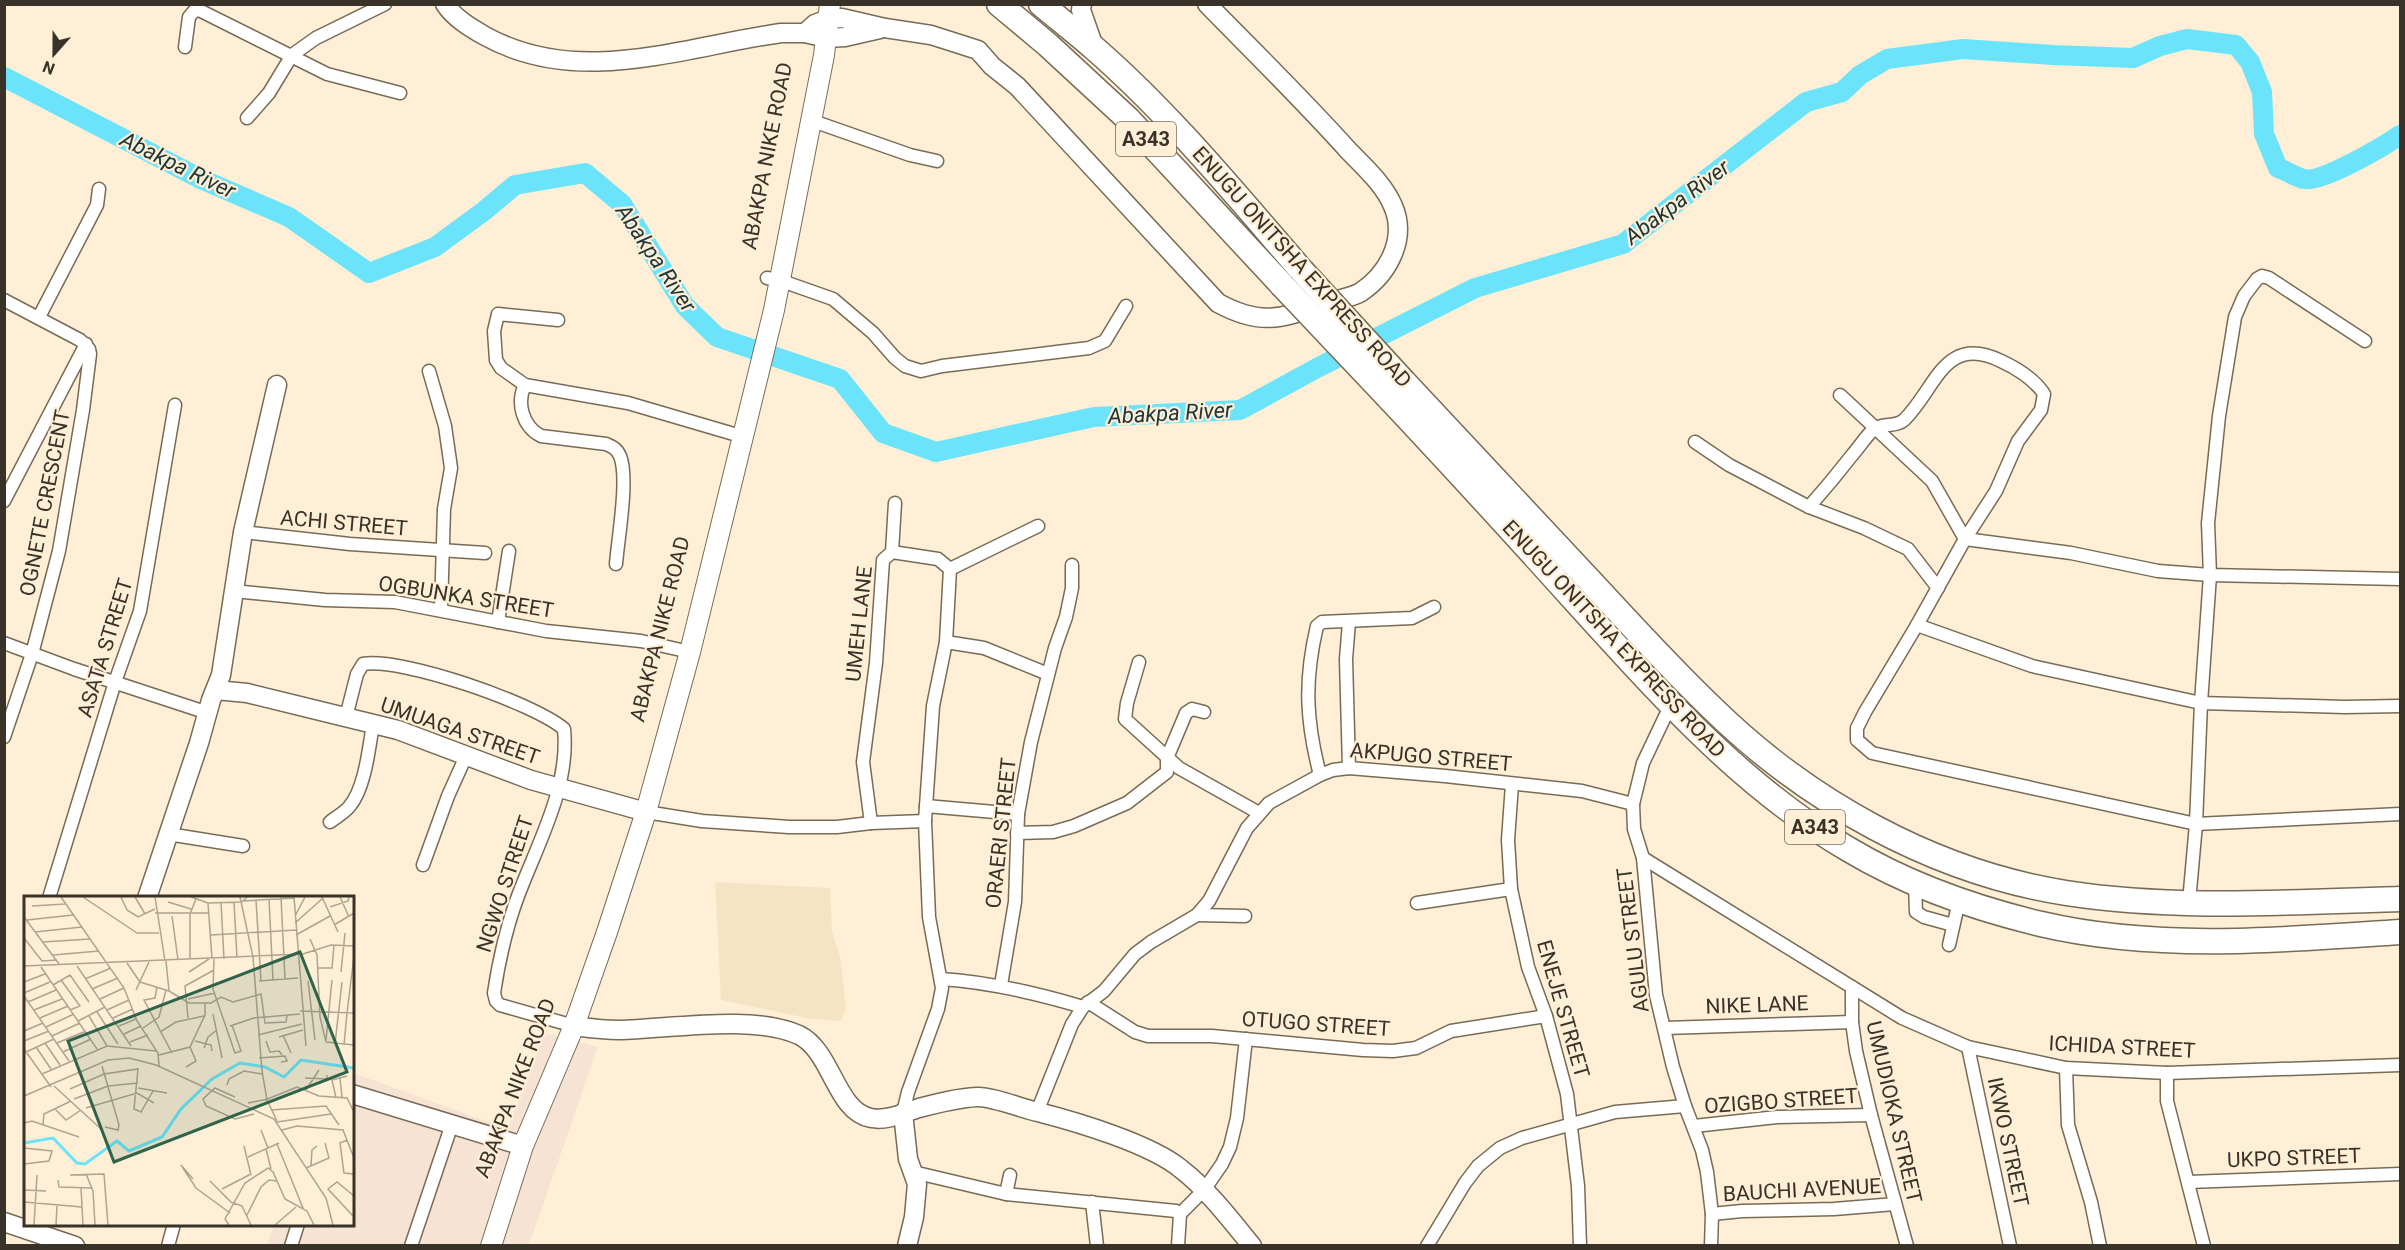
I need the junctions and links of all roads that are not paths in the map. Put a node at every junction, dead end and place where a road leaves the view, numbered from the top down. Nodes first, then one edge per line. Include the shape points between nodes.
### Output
1 (385, 4) edge
2 (445, 4) edge
3 (999, 4) edge
4 (1041, 4) edge
5 (1082, 4) edge
6 (1207, 4) edge
7 (820, 20) edge
8 (184, 47) dead end
9 (1095, 48) junction
10 (292, 55) junction
11 (400, 93) dead end
12 (247, 118) dead end
13 (810, 120) junction
14 (937, 161) dead end
15 (99, 189) dead end
16 (773, 279) junction
17 (5, 302) edge
18 (1126, 306) dead end
19 (39, 317) junction
20 (558, 320) dead end
21 (2365, 341) dead end
22 (86, 344) junction
23 (429, 371) dead end
24 (277, 385) dead end
25 (525, 386) junction
26 (1396, 390) junction
27 (1840, 394) dead end
28 (175, 405) dead end
29 (1875, 428) junction
30 (738, 435) junction
31 (1695, 442) dead end
32 (4, 501) edge
33 (895, 503) dead end
34 (1809, 507) junction
35 (1038, 526) dead end
36 (243, 532) junction
37 (1965, 539) junction
38 (442, 550) junction
39 (509, 551) dead end
40 (892, 552) junction
41 (484, 553) dead end
42 (616, 564) dead end
43 (1072, 565) dead end
44 (950, 569) junction
45 (2210, 575) junction
46 (2400, 579) edge
47 (1938, 588) junction
48 (234, 591) junction
49 (1434, 607) dead end
50 (441, 609) junction
51 (498, 622) junction
52 (1348, 622) junction
53 (1917, 625) junction
54 (946, 642) junction
55 (4, 643) edge
56 (685, 651) junction
57 (32, 654) junction
58 (1139, 662) dead end
59 (1048, 674) junction
60 (115, 682) junction
61 (216, 690) junction
62 (2201, 702) junction
63 (1671, 704) junction
64 (2400, 706) edge
65 (1204, 712) dead end
66 (208, 713) junction
67 (346, 717) junction
68 (373, 724) junction
69 (4, 737) edge
70 (466, 756) junction
71 (1167, 761) junction
72 (1349, 768) junction
73 (1320, 775) junction
74 (1512, 784) junction
75 (558, 789) junction
76 (1633, 804) junction
77 (926, 806) junction
78 (642, 811) junction
79 (1259, 813) junction
80 (1018, 814) junction
81 (2400, 814) edge
82 (925, 821) junction
83 (330, 822) dead end
84 (871, 823) junction
85 (2196, 824) junction
86 (1017, 833) junction
87 (168, 834) junction
88 (243, 846) dead end
89 (1643, 858) junction
90 (423, 865) dead end
91 (1915, 884) junction
92 (1511, 889) junction
93 (49, 896) edge
94 (147, 896) edge
95 (2400, 899) edge
96 (1959, 901) junction
97 (2189, 902) junction
98 (1417, 903) dead end
99 (1197, 915) junction
100 (1245, 916) dead end
101 (1953, 925) junction
102 (2400, 932) edge
103 (1949, 945) dead end
104 (941, 979) junction
105 (1001, 986) junction
106 (1852, 987) junction
107 (1086, 1005) junction
108 (1546, 1016) junction
109 (1851, 1022) junction
110 (569, 1025) junction
111 (1665, 1029) junction
112 (1246, 1039) junction
113 (1968, 1047) junction
114 (2400, 1065) edge
115 (2066, 1068) junction
116 (2167, 1073) junction
117 (354, 1095) edge
118 (1685, 1106) junction
119 (1037, 1112) junction
120 (903, 1113) junction
121 (1871, 1115) junction
122 (452, 1124) junction
123 (1571, 1126) junction
124 (1694, 1126) junction
125 (519, 1145) junction
126 (913, 1172) junction
127 (2400, 1174) edge
128 (1010, 1175) dead end
129 (2190, 1182) junction
130 (1204, 1190) junction
131 (1006, 1194) junction
132 (1092, 1202) junction
133 (1895, 1204) junction
134 (1180, 1214) junction
135 (1712, 1214) junction
136 (4, 1222) edge
137 (173, 1226) edge
138 (297, 1226) edge
139 (40, 1235) edge
140 (75, 1245) edge
141 (168, 1245) edge
142 (291, 1245) edge
143 (411, 1245) edge
144 (482, 1245) edge
145 (491, 1245) edge
146 (907, 1245) edge
147 (1097, 1245) edge
148 (1178, 1245) edge
149 (1252, 1245) edge
150 (1427, 1245) edge
151 (1580, 1245) edge
152 (1711, 1245) edge
153 (1907, 1245) edge
154 (2010, 1245) edge
155 (2100, 1245) edge
156 (2204, 1245) edge

1 - 10 street via 316,38
2 - 7 street via 464,23 497,43 558,61 627,60 781,33
3 - 26 highway, ENUGU ONITSHA EXPRESS ROAD / A343, bridge via 1128,119 1282,285
4 - 9 highway, ENUGU ONITSHA EXPRESS ROAD / A343
5 - 9 street
6 - 7 street via 1323,122 1383,188 1394,206 1399,231 1392,257 1378,278 1359,293 1287,316 1260,319 1237,314 1218,303 1024,94 978,50 931,35 885,28 846,37
7 - 13 main road, ABAKPA NIKE ROAD via 824,55
7 - 16 main road, ABAKPA NIKE ROAD
8 - 10 street via 189,17 199,10
9 - 26 highway, ENUGU ONITSHA EXPRESS ROAD / A343, bridge via 1202,155 1302,271
10 - 11 street via 327,74
10 - 12 street via 269,93
13 - 14 street
13 - 16 main road, ABAKPA NIKE ROAD
15 - 19 street via 97,205
16 - 18 street via 833,299 895,358 905,366 921,370 1089,348 1105,341
16 - 30 main road, ABAKPA NIKE ROAD
17 - 19 street
19 - 22 street
20 - 25 street via 498,314 494,331 496,360
21 - 45 street via 2270,278 2257,279 2244,296 2235,317 2219,416 2208,523
22 - 32 street
22 - 57 street, OGNETE CRESCENT via 90,354 74,471 55,570
23 - 38 street via 445,426 451,468
24 - 36 street
25 - 30 street via 628,403
25 - 42 street via 520,404 534,432 606,444 619,454 623,477
26 - 63 highway, ENUGU ONITSHA EXPRESS ROAD / A343
26 - 97 highway, ENUGU ONITSHA EXPRESS ROAD / A343 via 1713,710 1802,783 1902,840 1967,868 2066,893
27 - 29 street
28 - 60 street, ASATA STREET via 140,610
29 - 34 street
29 - 37 street via 1932,481
29 - 37 street via 1902,423 1943,366 1961,354 1991,356 2039,387 2044,394 2041,410 2018,441 1996,491
30 - 56 main road, ABAKPA NIKE ROAD
31 - 34 street via 1729,465
33 - 40 street
34 - 47 street via 1908,549
35 - 44 street
36 - 38 street, ACHI STREET
36 - 48 street
37 - 45 street via 2071,553 2158,571
37 - 47 street
38 - 41 street, ACHI STREET
38 - 50 street
39 - 51 street
40 - 44 street, UMEH LANE via 938,559
40 - 84 street, UMEH LANE via 883,560 876,663 863,762
43 - 59 street, ORAERI STREET via 1066,617
44 - 54 street
45 - 46 street
45 - 62 street
47 - 53 street
48 - 50 street, OGBUNKA STREET via 396,602
48 - 61 street
49 - 52 street via 1412,618
50 - 51 street, OGBUNKA STREET
51 - 56 street, OGBUNKA STREET via 641,641
52 - 72 street
52 - 73 street via 1322,622 1317,626 1308,678 1308,722
53 - 62 street via 2032,666
53 - 85 street via 1857,728 1857,740 1872,753
54 - 59 street via 984,648
54 - 77 street via 933,706
55 - 57 street
56 - 78 main road, ABAKPA NIKE ROAD
57 - 60 street
57 - 69 street, OGNETE CRESCENT
58 - 71 street via 1125,718
59 - 80 street, ORAERI STREET
60 - 66 street
60 - 93 street, ASATA STREET
61 - 66 street
61 - 67 street, UMUAGA STREET via 247,693
62 - 64 street
62 - 85 street
63 - 76 street, AGULU STREET via 1643,763
63 - 91 highway, ENUGU ONITSHA EXPRESS ROAD / A343 via 1784,807 1848,849
65 - 71 street via 1192,709 1186,713
66 - 87 street
67 - 68 street, UMUAGA STREET
67 - 75 street, UMUAGA STREET via 357,674 363,664 369,663 404,668 506,697 553,719 564,729 566,750
68 - 70 street, UMUAGA STREET via 416,735
68 - 83 street via 354,799
70 - 75 street, UMUAGA STREET
70 - 90 street
71 - 79 street
71 - 86 street via 1167,772 1114,810 1053,832
72 - 73 street, AKPUGO STREET
72 - 74 street, AKPUGO STREET
73 - 79 street, AKPUGO STREET via 1269,803
74 - 76 street, AKPUGO STREET via 1582,791
74 - 92 street, ENEJE STREET via 1508,840
75 - 78 street, UMUAGA STREET
75 - 110 street, NGWO STREET via 502,946 494,993 500,1005
76 - 89 street, AGULU STREET via 1634,829
77 - 80 street
77 - 82 street
78 - 84 street via 702,821 789,827
78 - 110 main road, ABAKPA NIKE ROAD
79 - 99 street, AKPUGO STREET
80 - 86 street, ORAERI STREET
81 - 85 street
82 - 84 street
82 - 104 street via 930,917
85 - 97 street
86 - 105 street, ORAERI STREET via 1015,902
87 - 88 street
87 - 94 street
89 - 106 street, ICHIDA STREET
89 - 111 street, AGULU STREET via 1656,995
91 - 96 highway, ENUGU ONITSHA EXPRESS ROAD / A343
91 - 101 street via 1916,912
92 - 98 street
92 - 108 street, ENEJE STREET via 1528,967
95 - 97 highway, ENUGU ONITSHA EXPRESS ROAD / A343
96 - 101 street
96 - 102 highway, ENUGU ONITSHA EXPRESS ROAD / A343 via 2043,924 2110,935 2253,940
99 - 100 street
99 - 107 street, AKPUGO STREET via 1135,954 1104,991
101 - 103 street
104 - 105 street, OTUGO STREET
104 - 120 street via 938,1009
105 - 107 street, OTUGO STREET
106 - 109 street, UMUDIOKA STREET
106 - 113 street, ICHIDA STREET via 1902,1018
107 - 112 street, OTUGO STREET via 1148,1036
107 - 119 street, AKPUGO STREET via 1072,1024
108 - 112 street, OTUGO STREET via 1451,1031 1416,1048 1393,1051
108 - 123 street, ENEJE STREET via 1567,1094
109 - 111 street, NIKE LANE
109 - 121 street, UMUDIOKA STREET
110 - 120 street via 619,1030 742,1024 798,1035 813,1045 847,1102 858,1113 885,1119
110 - 125 main road, ABAKPA NIKE ROAD
111 - 118 street, AGULU STREET
112 - 130 street via 1230,1146
113 - 115 street, ICHIDA STREET
113 - 154 street, IKWO STREET
114 - 116 street, ICHIDA STREET
115 - 116 street, ICHIDA STREET
115 - 155 street via 2068,1125
116 - 129 street via 2167,1101
117 - 122 street
118 - 123 street via 1615,1112
118 - 124 street, AGULU STREET
119 - 120 street via 980,1097
119 - 130 street via 1162,1156
120 - 126 street
121 - 124 street, OZIGBO STREET via 1777,1117
121 - 133 street, UMUDIOKA STREET
122 - 125 street
122 - 143 street
123 - 150 street via 1522,1138 1500,1148 1478,1166
123 - 151 street, ENEJE STREET
124 - 135 street, AGULU STREET via 1705,1161
125 - 144 main road, ABAKPA NIKE ROAD
125 - 145 main road, ABAKPA NIKE ROAD
126 - 131 street
126 - 146 street via 914,1217
127 - 129 street, UKPO STREET
128 - 131 street
129 - 156 street
130 - 134 street
130 - 149 street
131 - 132 street
132 - 134 street
132 - 147 street
133 - 135 street, BAUCHI AVENUE
133 - 153 street, UMUDIOKA STREET
134 - 148 street
135 - 152 street, AGULU STREET
136 - 139 street
137 - 141 street
138 - 142 street
139 - 140 street

